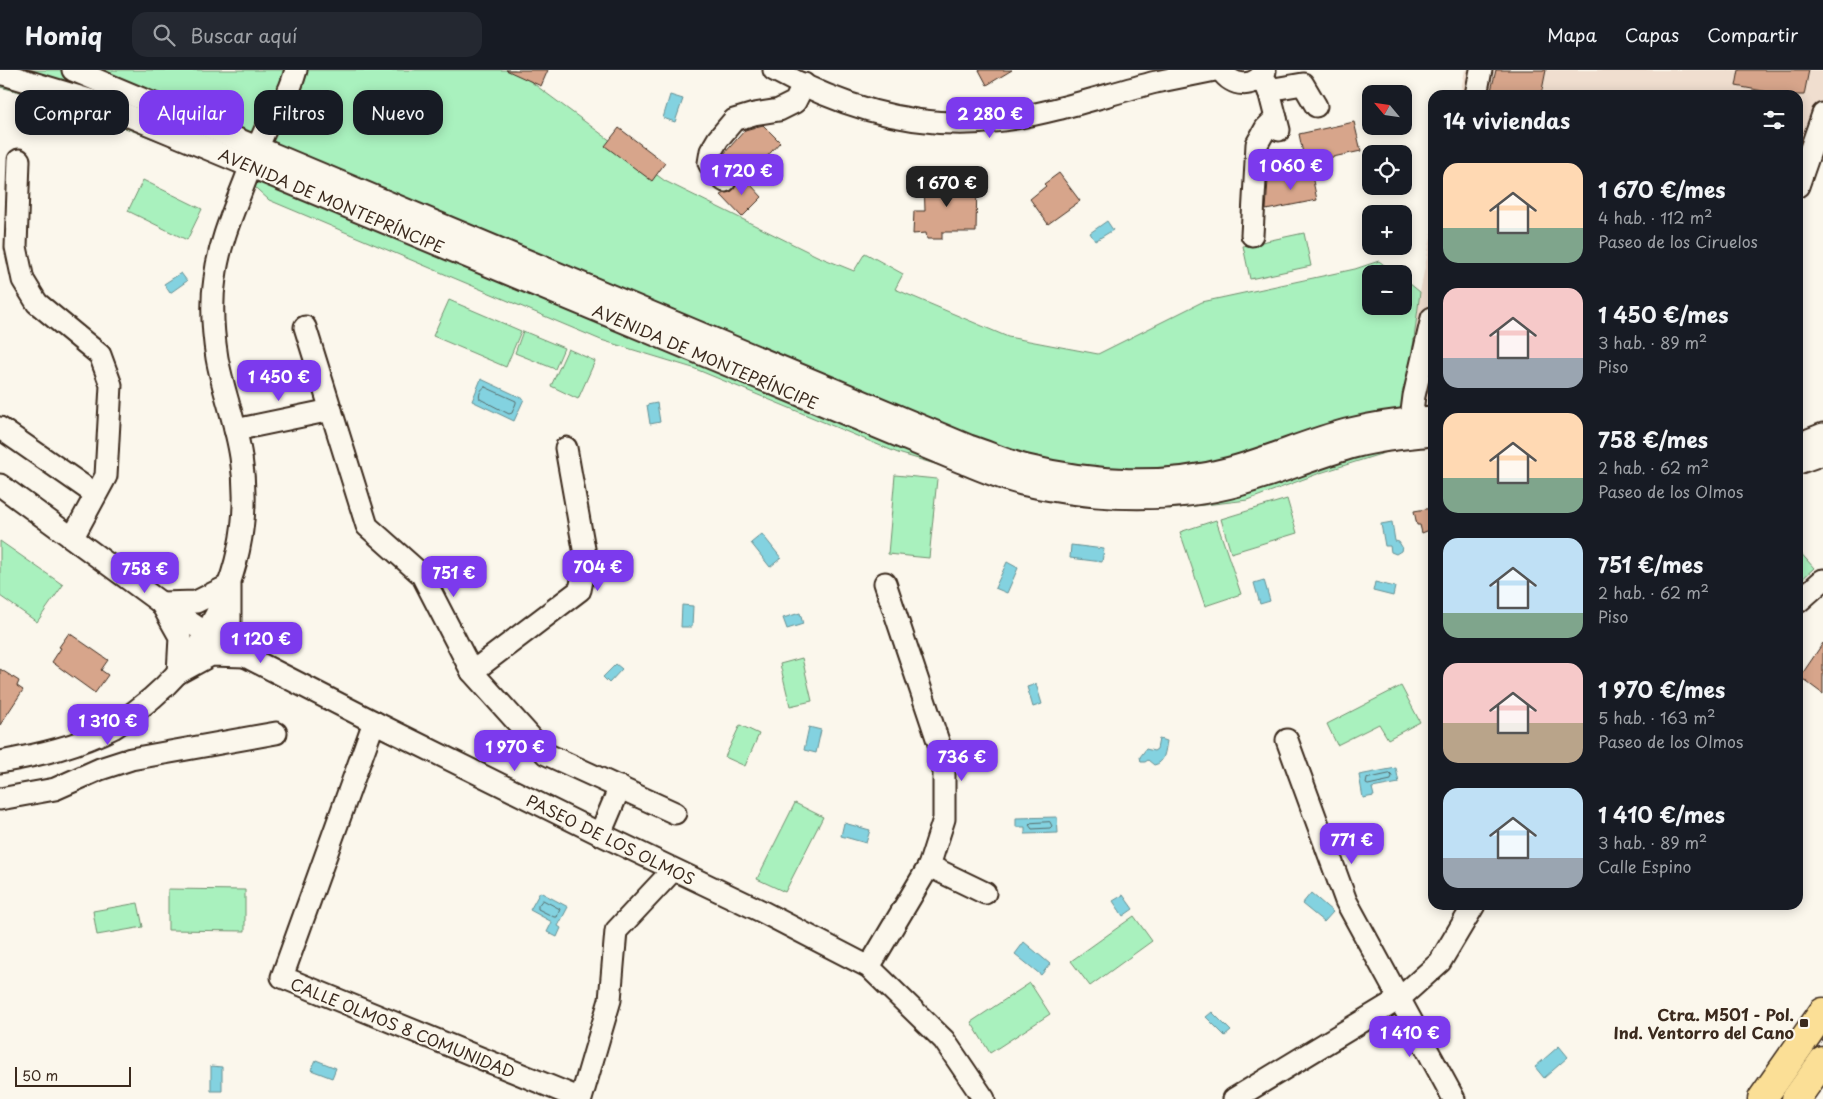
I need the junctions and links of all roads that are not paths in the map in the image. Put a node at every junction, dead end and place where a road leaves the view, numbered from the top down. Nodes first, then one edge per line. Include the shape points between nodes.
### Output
1 (73, 70) edge
2 (287, 70) edge
3 (296, 70) edge
4 (774, 70) edge
5 (1215, 70) edge
6 (1221, 70) edge
7 (1481, 70) edge
8 (0, 73) edge
9 (807, 80) edge
10 (1263, 80) edge
11 (279, 90) edge
12 (288, 90) edge
13 (1477, 90) edge
14 (1316, 106) dead end
15 (1823, 114) edge
16 (264, 135) edge
17 (254, 157) junction
18 (19, 160) dead end
19 (1803, 172) edge
20 (725, 181) dead end
21 (1252, 235) dead end
22 (305, 327) dead end
23 (1428, 335) edge
24 (331, 410) junction
25 (1428, 417) edge
26 (1411, 419) junction
27 (0, 428) edge
28 (235, 430) junction
29 (1823, 434) edge
30 (1428, 436) edge
31 (1803, 442) edge
32 (566, 448) dead end
33 (1823, 454) edge
34 (1803, 461) edge
35 (0, 485) edge
36 (95, 494) junction
37 (73, 537) junction
38 (1823, 580) edge
39 (885, 583) dead end
40 (230, 585) junction
41 (1803, 598) edge
42 (161, 603) junction
43 (206, 633) junction
44 (245, 656) junction
45 (472, 672) junction
46 (178, 673) junction
47 (374, 722) junction
48 (276, 733) dead end
49 (1287, 740) dead end
50 (84, 741) junction
51 (0, 762) edge
52 (100, 769) junction
53 (620, 787) junction
54 (0, 799) edge
55 (675, 814) dead end
56 (600, 834) junction
57 (929, 866) junction
58 (673, 870) junction
59 (985, 893) dead end
60 (1471, 910) edge
61 (869, 967) junction
62 (1399, 999) junction
63 (1823, 1012) edge
64 (1823, 1061) edge
65 (984, 1099) edge
66 (1234, 1099) edge
67 (1454, 1099) edge
68 (1762, 1099) edge
69 (1796, 1099) edge

1 - 17 street, AVENIDA DE MONTEPRÍNCIPE
2 - 11 street
3 - 12 street
4 - 9 street
5 - 9 street via 1031,115 973,122 906,119 864,110 831,98
6 - 10 street via 1231,81 1240,84
7 - 13 street
8 - 17 street, AVENIDA DE MONTEPRÍNCIPE via 94,101
9 - 20 street via 795,102 779,110 734,120 718,139 709,163
10 - 14 street via 1303,84
10 - 21 street via 1278,125 1266,128 1257,144
15 - 19 street
16 - 17 street
17 - 26 street, AVENIDA DE MONTEPRÍNCIPE via 960,442 1025,465 1067,474 1139,480 1185,477 1229,469 1345,430
17 - 28 street via 228,224 215,277 213,312 217,357
17 - 30 street, AVENIDA DE MONTEPRÍNCIPE via 961,462 1020,483 1090,496 1185,495 1238,485 1352,448
18 - 36 street via 16,247 22,280 37,303 100,355 111,385 106,476
22 - 24 street
23 - 26 street
24 - 28 street
24 - 45 street via 367,526 422,575
25 - 26 street, AVENIDA DE MONTEPRÍNCIPE
27 - 36 street
28 - 40 street via 241,457 244,500 241,543
29 - 31 street
32 - 45 street via 586,560 580,590
33 - 34 street
35 - 37 street, PASEO DE LOS OLMOS
36 - 37 street
37 - 42 street, PASEO DE LOS OLMOS
38 - 41 street
39 - 57 street via 944,758 944,819
40 - 42 street via 196,602
40 - 43 street
40 - 44 street via 230,632
42 - 43 street, PASEO DE LOS OLMOS
42 - 46 street, PASEO DE LOS OLMOS via 180,637
43 - 44 street, PASEO DE LOS OLMOS
43 - 46 street
44 - 46 street, PASEO DE LOS OLMOS via 211,655
44 - 47 street, PASEO DE LOS OLMOS
45 - 53 street via 546,754
46 - 50 street via 146,704 115,727
47 - 56 street, PASEO DE LOS OLMOS
47 - 58 street, CALLE OLMOS 8 COMUNIDAD via 282,978 581,1099 610,1000 616,930
48 - 52 street via 131,759
49 - 62 street via 1346,901
50 - 51 street
50 - 52 street
52 - 54 street via 54,789
53 - 55 street
53 - 56 street
56 - 58 street, PASEO DE LOS OLMOS
57 - 59 street
57 - 61 street
58 - 61 street, PASEO DE LOS OLMOS via 761,910
60 - 62 street via 1440,962
61 - 65 street, PASEO DE LOS OLMOS via 944,1040
62 - 66 street
62 - 67 street
63 - 68 highway
64 - 69 highway

